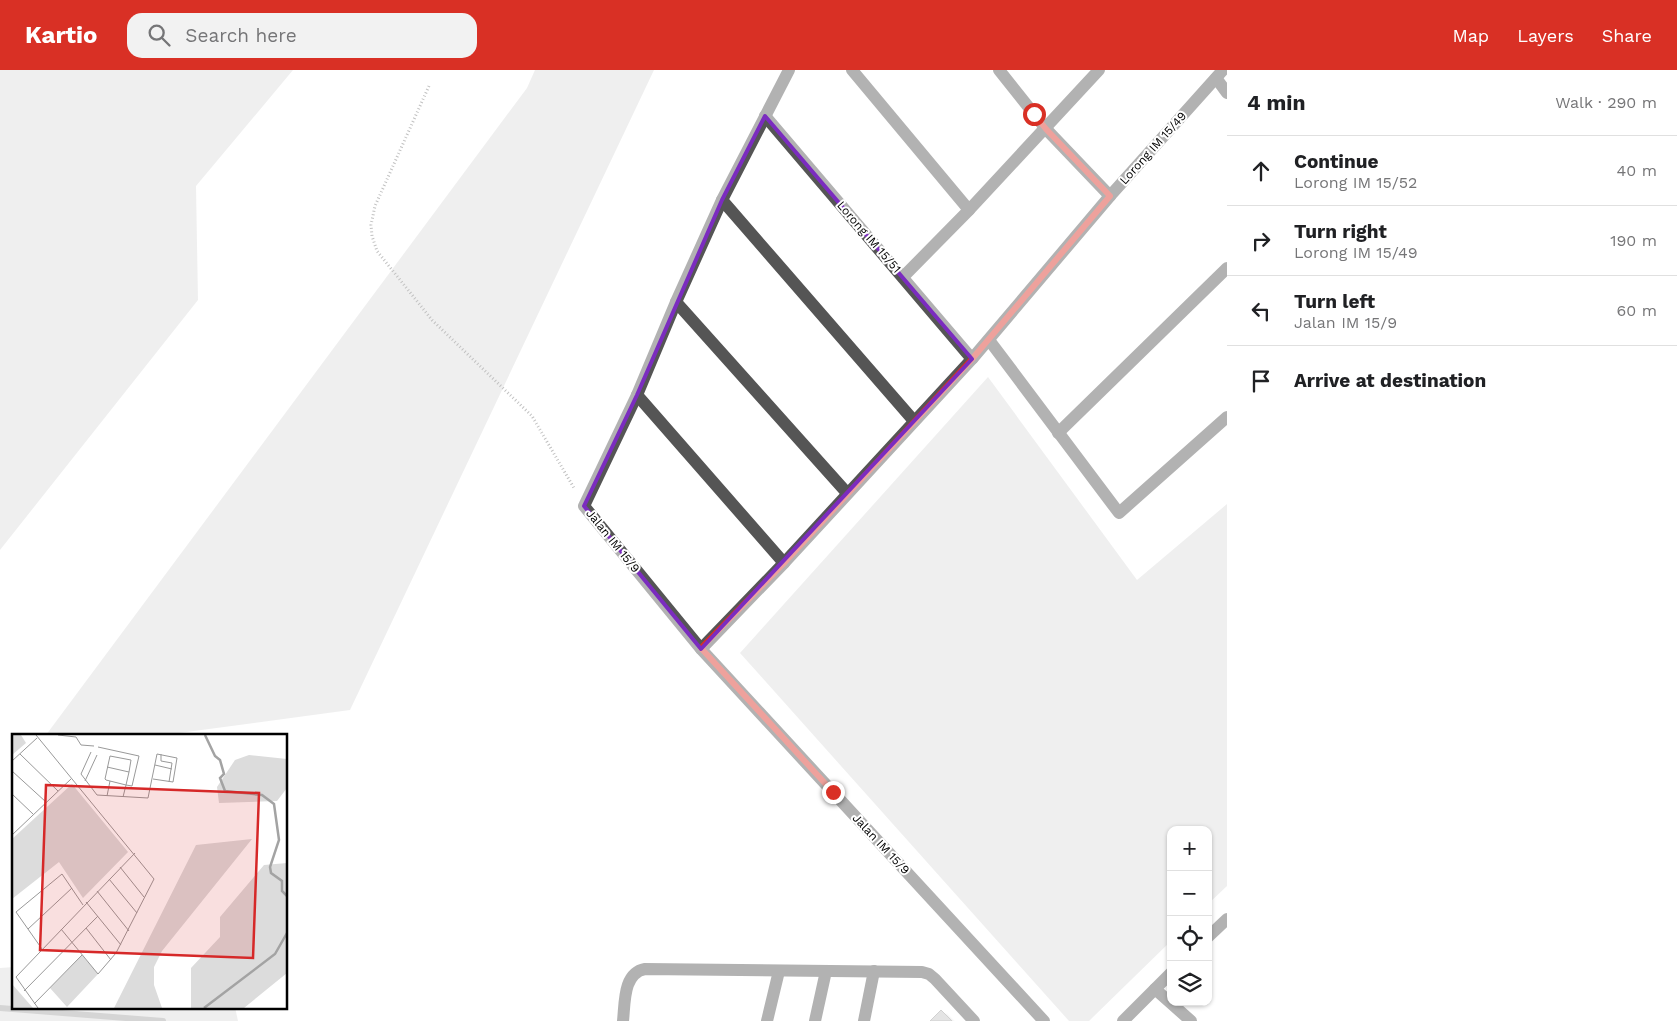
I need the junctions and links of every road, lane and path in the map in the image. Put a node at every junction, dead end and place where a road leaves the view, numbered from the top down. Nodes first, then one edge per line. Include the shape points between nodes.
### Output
1 (789, 70) edge
2 (852, 70) edge
3 (999, 70) edge
4 (1099, 70) edge
5 (1220, 74) edge
6 (429, 86) dead end
7 (1227, 93) edge
8 (765, 116) junction
9 (1046, 129) junction
10 (1110, 196) junction
11 (722, 200) junction
12 (969, 210) junction
13 (1227, 268) edge
14 (903, 277) junction
15 (676, 302) junction
16 (989, 340) junction
17 (972, 359) junction
18 (637, 395) junction
19 (1227, 417) edge
20 (914, 421) junction
21 (1058, 433) junction
22 (848, 493) junction
23 (584, 506) junction
24 (784, 563) junction
25 (701, 648) junction
26 (1225, 923) edge
27 (1212, 934) edge
28 (779, 971) junction
29 (826, 971) junction
30 (874, 971) junction
31 (1167, 978) edge
32 (1155, 988) junction
33 (623, 1021) edge
34 (767, 1021) edge
35 (815, 1021) edge
36 (864, 1021) edge
37 (974, 1021) edge
38 (1044, 1021) edge
39 (1123, 1021) edge
40 (1191, 1021) edge

1 - 8 street
2 - 12 street
3 - 9 street
4 - 9 street
5 - 7 street
5 - 10 street, Lorong IM 15/49
6 - 23 path via 375,206 371,225 377,251 432,320 532,416
8 - 11 street
8 - 14 street, Lorong IM 15/51
9 - 10 street
9 - 12 street
10 - 16 street, Lorong IM 15/49
11 - 15 street
11 - 20 street
12 - 14 street
13 - 21 street
14 - 17 street, Lorong IM 15/51
15 - 18 street
15 - 22 street
16 - 17 street, Lorong IM 15/49
16 - 21 street
17 - 20 street, Lorong IM 15/49
18 - 23 street
18 - 24 street
19 - 21 street via 1119,513
20 - 22 street, Lorong IM 15/49
22 - 24 street, Lorong IM 15/49
23 - 25 street, Jalan IM 15/9
24 - 25 street, Lorong IM 15/49
25 - 38 street, Jalan IM 15/9
26 - 27 street
28 - 29 street
28 - 33 street via 638,970 629,981
28 - 34 street
29 - 30 street
29 - 35 street
30 - 36 street
30 - 37 street via 929,974
31 - 32 street
32 - 39 street
32 - 40 street

